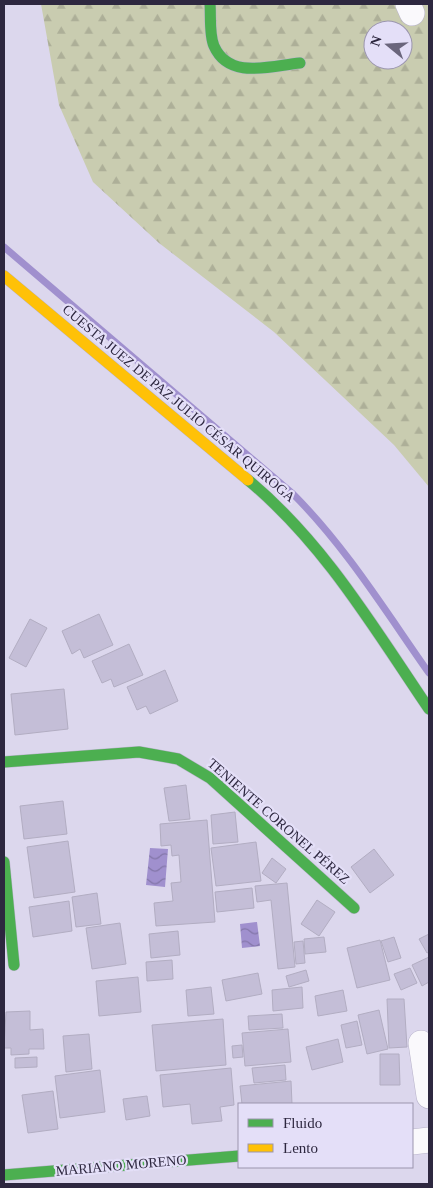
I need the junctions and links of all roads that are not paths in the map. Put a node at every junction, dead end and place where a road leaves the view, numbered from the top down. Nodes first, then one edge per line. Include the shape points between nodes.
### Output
1 (210, 4) edge
2 (300, 63) dead end
3 (4, 276) edge
4 (429, 709) edge
5 (4, 762) edge
6 (4, 862) edge
7 (354, 908) dead end
8 (14, 965) dead end
9 (420, 1043) dead end
10 (429, 1096) edge
11 (429, 1140) edge
12 (413, 1142) edge
13 (238, 1156) edge
14 (4, 1175) edge

1 - 2 street via 213,45 224,63 240,69
3 - 4 street, CUESTA JUEZ DE PAZ JULIO CÉSAR QUIROGA via 283,510 336,574
5 - 7 street, TENIENTE CORONEL PÉREZ via 139,752 178,759 210,778
6 - 8 street
9 - 10 street
11 - 12 street
13 - 14 street, MARIANO MORENO

